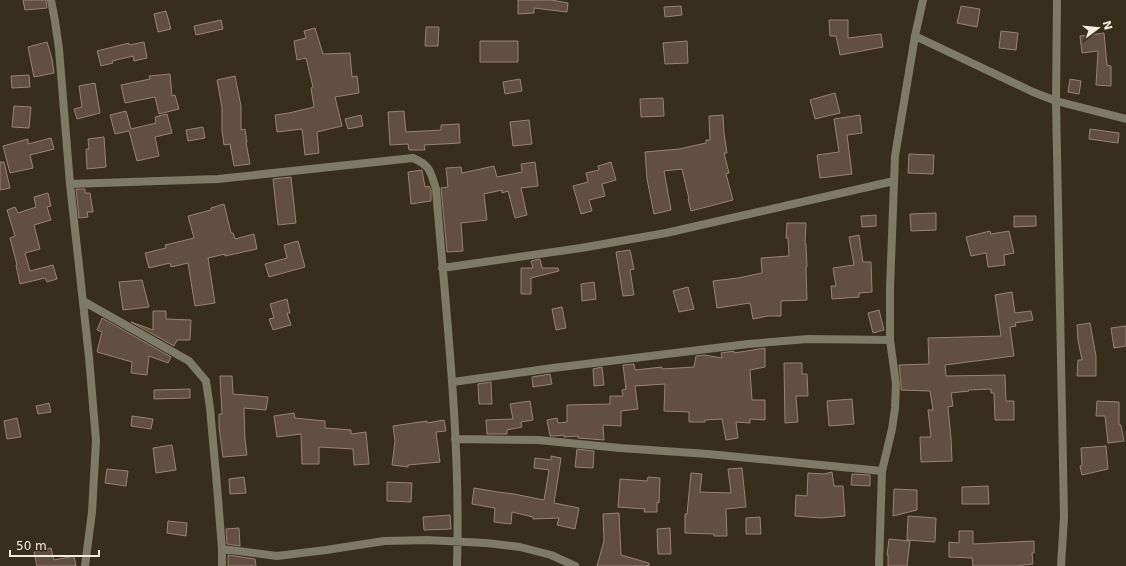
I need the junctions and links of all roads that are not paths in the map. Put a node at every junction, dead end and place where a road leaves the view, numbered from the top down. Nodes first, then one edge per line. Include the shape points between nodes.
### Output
1 (51, 0) edge
2 (923, 0) edge
3 (1057, 0) edge
4 (915, 36) junction
5 (1056, 101) junction
6 (1126, 119) edge
7 (894, 181) junction
8 (70, 184) junction
9 (442, 268) junction
10 (83, 301) junction
11 (890, 340) junction
12 (453, 382) junction
13 (455, 439) junction
14 (882, 471) junction
15 (458, 542) junction
16 (222, 550) junction
17 (86, 566) edge
18 (222, 566) edge
19 (457, 566) edge
20 (575, 566) edge
21 (879, 566) edge
22 (1061, 566) edge

1 - 8 street
2 - 4 street
3 - 5 street
4 - 5 street
4 - 7 street via 895,156
5 - 6 street
5 - 22 street via 1064,517
7 - 9 street via 666,233
7 - 11 street
8 - 9 street via 218,179 413,158 424,163 430,170 436,189
8 - 10 street
9 - 12 street
10 - 16 street via 189,361 206,381
10 - 17 street via 96,441
11 - 12 street via 808,339 748,344
11 - 14 street via 896,384 895,408
12 - 13 street
13 - 14 street via 538,440
13 - 15 street
14 - 21 street
15 - 16 street via 384,541 277,556
15 - 19 street
15 - 20 street via 520,547 551,555
16 - 18 street

